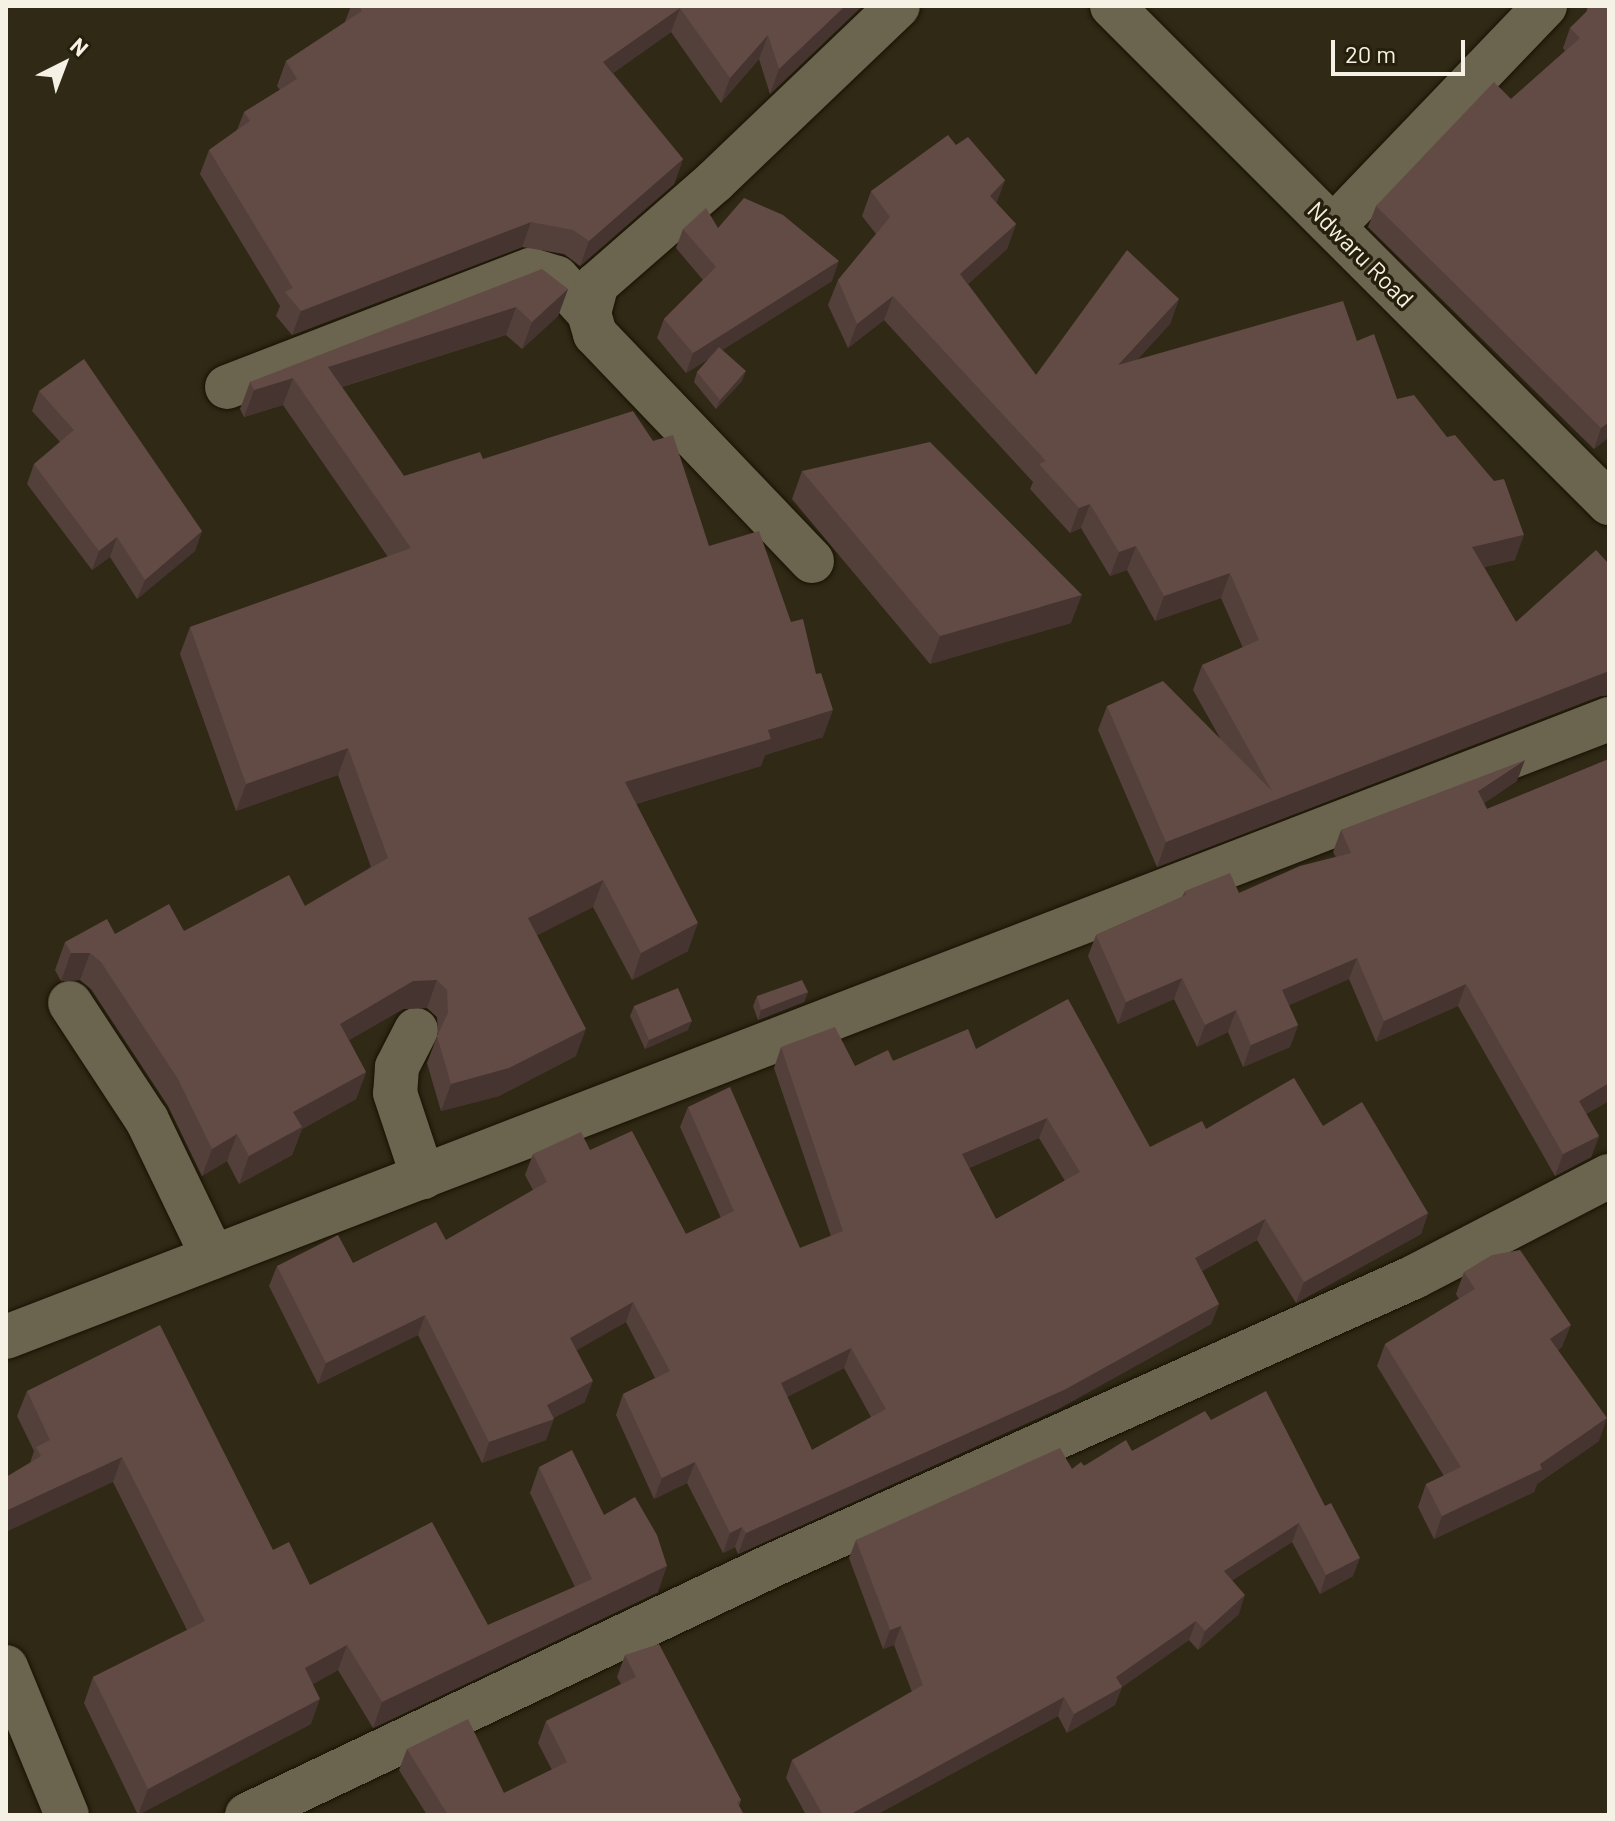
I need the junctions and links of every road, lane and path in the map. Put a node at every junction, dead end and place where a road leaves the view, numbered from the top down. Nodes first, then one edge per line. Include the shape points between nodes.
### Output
1 (898, 6) edge
2 (1112, 6) edge
3 (1545, 6) edge
4 (1334, 226) junction
5 (589, 313) junction
6 (227, 387) dead end
7 (1609, 503) edge
8 (812, 561) dead end
9 (1609, 719) edge
10 (70, 1003) dead end
11 (416, 1030) dead end
12 (1609, 1176) edge
13 (423, 1177) junction
14 (213, 1257) junction
15 (6, 1337) edge
16 (6, 1667) edge
17 (67, 1815) edge
18 (247, 1815) edge

1 - 5 street via 715,181 597,284
2 - 4 street, Ndwaru Road
3 - 4 street
4 - 7 street, Ndwaru Road
5 - 6 street via 557,278 531,270
5 - 8 street via 595,334
9 - 13 street
10 - 14 street via 147,1120
11 - 13 street via 397,1067 395,1093
12 - 18 street via 1414,1277 773,1565
13 - 14 street
14 - 15 street
16 - 17 street

